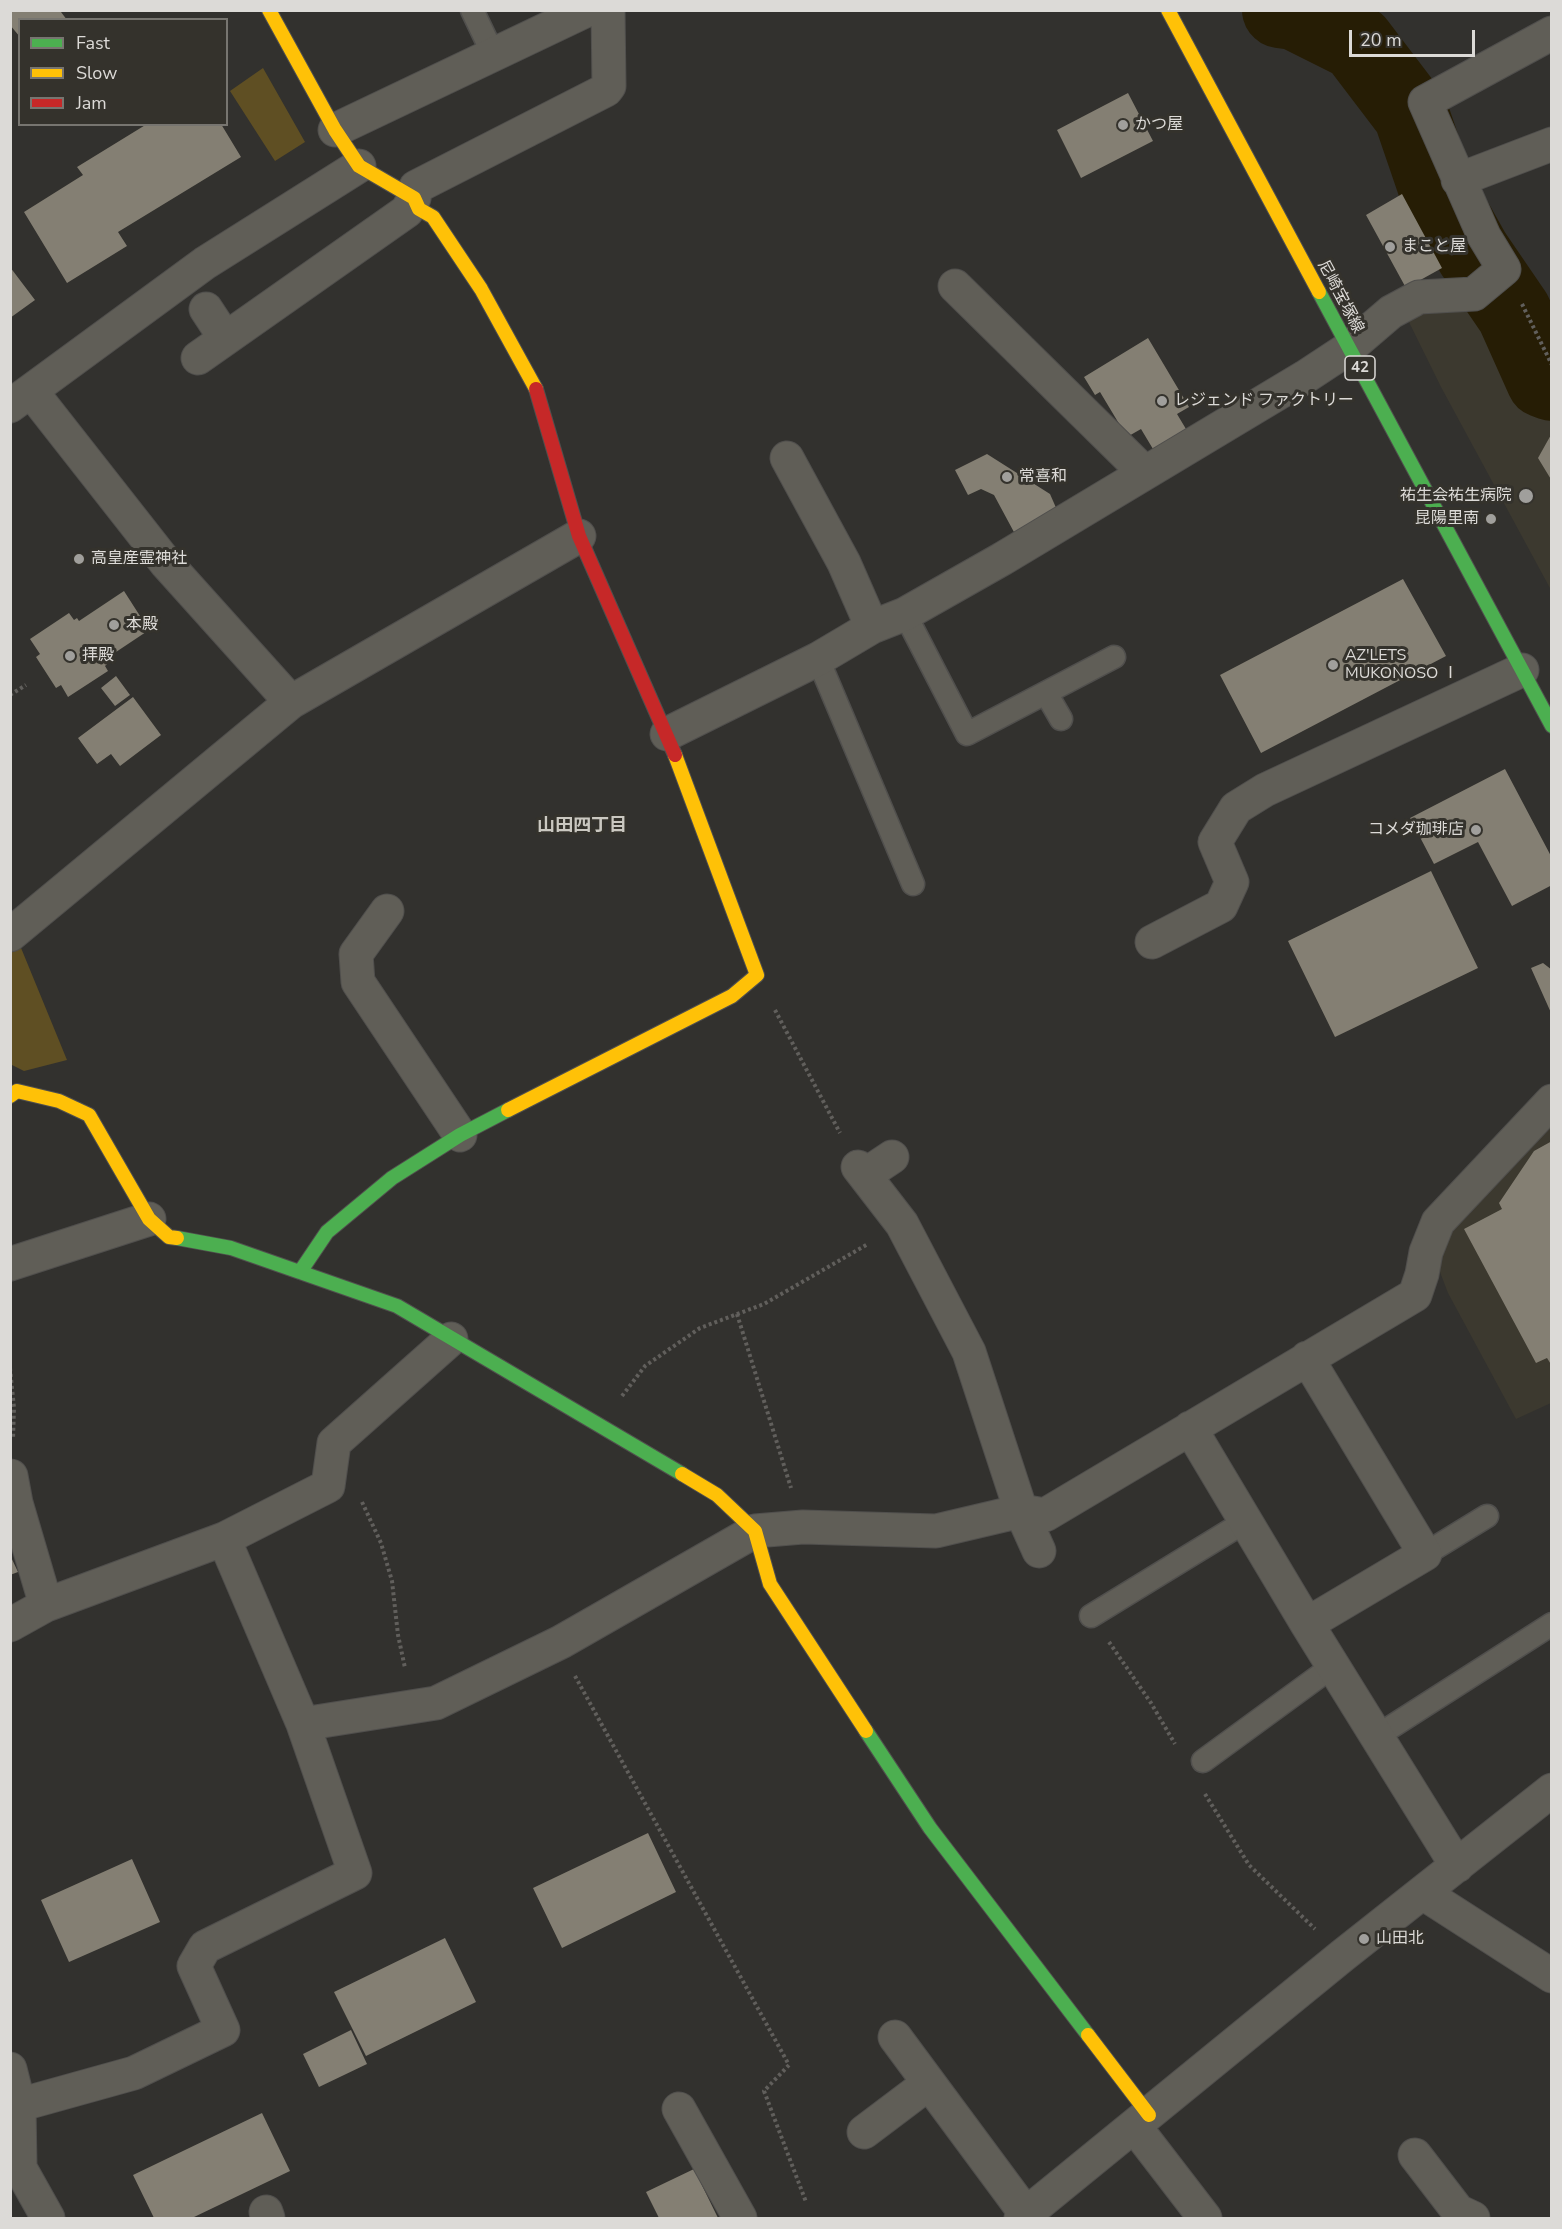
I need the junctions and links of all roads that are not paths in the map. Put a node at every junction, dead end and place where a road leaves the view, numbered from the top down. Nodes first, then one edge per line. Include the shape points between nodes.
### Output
1 (269, 10) edge
2 (472, 10) edge
3 (587, 10) edge
4 (608, 10) edge
5 (1168, 10) edge
6 (1551, 33) edge
7 (494, 56) junction
8 (335, 130) junction
9 (1551, 144) edge
10 (359, 166) junction
11 (1458, 180) junction
12 (414, 198) junction
13 (955, 286) dead end
14 (206, 309) dead end
15 (225, 338) junction
16 (1349, 348) junction
17 (198, 358) dead end
18 (21, 398) edge
19 (787, 458) dead end
20 (1145, 473) junction
21 (579, 536) junction
22 (905, 614) junction
23 (872, 627) junction
24 (1114, 657) dead end
25 (818, 659) junction
26 (1521, 670) junction
27 (1046, 693) junction
28 (291, 702) junction
29 (1061, 719) dead end
30 (1551, 726) edge
31 (667, 734) junction
32 (913, 884) dead end
33 (387, 911) dead end
34 (10, 935) edge
35 (1152, 942) dead end
36 (13, 1089) edge
37 (1551, 1101) edge
38 (460, 1135) junction
39 (892, 1157) dead end
40 (149, 1220) junction
41 (10, 1264) edge
42 (300, 1272) junction
43 (451, 1339) junction
44 (1307, 1358) junction
45 (1190, 1428) junction
46 (11, 1476) edge
47 (1021, 1510) junction
48 (1487, 1516) dead end
49 (1246, 1521) junction
50 (756, 1531) junction
51 (224, 1539) junction
52 (1039, 1551) dead end
53 (1425, 1554) junction
54 (46, 1605) junction
55 (1091, 1616) dead end
56 (1307, 1624) junction
57 (1551, 1624) edge
58 (10, 1625) edge
59 (1333, 1666) junction
60 (303, 1724) junction
61 (1377, 1736) junction
62 (1203, 1761) dead end
63 (1551, 1790) edge
64 (1457, 1866) junction
65 (1423, 1893) junction
66 (1551, 1976) edge
67 (895, 2037) dead end
68 (10, 2068) edge
69 (929, 2083) junction
70 (20, 2104) junction
71 (679, 2109) dead end
72 (1142, 2121) junction
73 (864, 2132) dead end
74 (1415, 2155) dead end
75 (15, 2174) edge
76 (1024, 2216) edge
77 (1461, 2216) edge
78 (48, 2218) edge
79 (740, 2218) edge
80 (1206, 2218) edge

1 - 8 street
2 - 7 lane
3 - 7 street
4 - 12 street via 609,86 416,187
5 - 16 street, 尼崎宝塚線 / 42
6 - 11 street via 1425,102
7 - 8 street
8 - 10 street
9 - 11 street
10 - 12 street
10 - 18 street via 205,263
11 - 16 street via 1484,236 1495,277 1474,294 1419,297 1391,312
12 - 15 street via 407,211
12 - 21 street via 419,209 433,217 481,289 536,387
13 - 20 street
14 - 15 street
15 - 17 street
16 - 20 street
16 - 26 street, 尼崎宝塚線 / 42
18 - 28 street
19 - 23 street via 844,563
20 - 22 street
21 - 28 street
21 - 31 street
22 - 23 street
22 - 27 lane via 971,742
23 - 25 street
24 - 27 lane
25 - 31 street
25 - 32 lane
26 - 30 street, 尼崎宝塚線 / 42
26 - 35 street via 1265,790 1236,808 1215,842 1232,882 1221,906
27 - 29 lane
28 - 34 street
31 - 38 street via 757,975 732,996
33 - 38 street via 356,954 358,982
36 - 40 street via 89,1114
37 - 44 street via 1438,1222 1415,1295
38 - 42 street via 392,1178 327,1232
39 - 47 street via 861,1171 931,1257 969,1352
40 - 41 street
40 - 42 street via 170,1237 231,1248
42 - 43 street via 397,1306
43 - 50 street via 717,1495
43 - 51 street via 334,1443 328,1486
44 - 45 street
44 - 53 street
45 - 47 street via 1045,1515
45 - 49 street
46 - 54 street
47 - 50 street via 936,1531 803,1527
47 - 52 street
48 - 53 lane
49 - 55 lane
49 - 56 street
50 - 60 street via 557,1644 436,1703
50 - 72 street via 770,1584 930,1828
51 - 54 street
51 - 60 street
53 - 56 street
54 - 58 street
56 - 59 street
57 - 61 lane
59 - 61 street
59 - 62 lane
60 - 70 street via 355,1873 205,1947 194,1966 223,2030 134,2073
61 - 64 street
63 - 64 street
64 - 65 street
65 - 66 street
65 - 72 street
67 - 69 street
68 - 70 street
69 - 73 street
69 - 76 street
70 - 75 street
71 - 79 street
72 - 76 street
72 - 80 street
74 - 77 street
75 - 78 street

